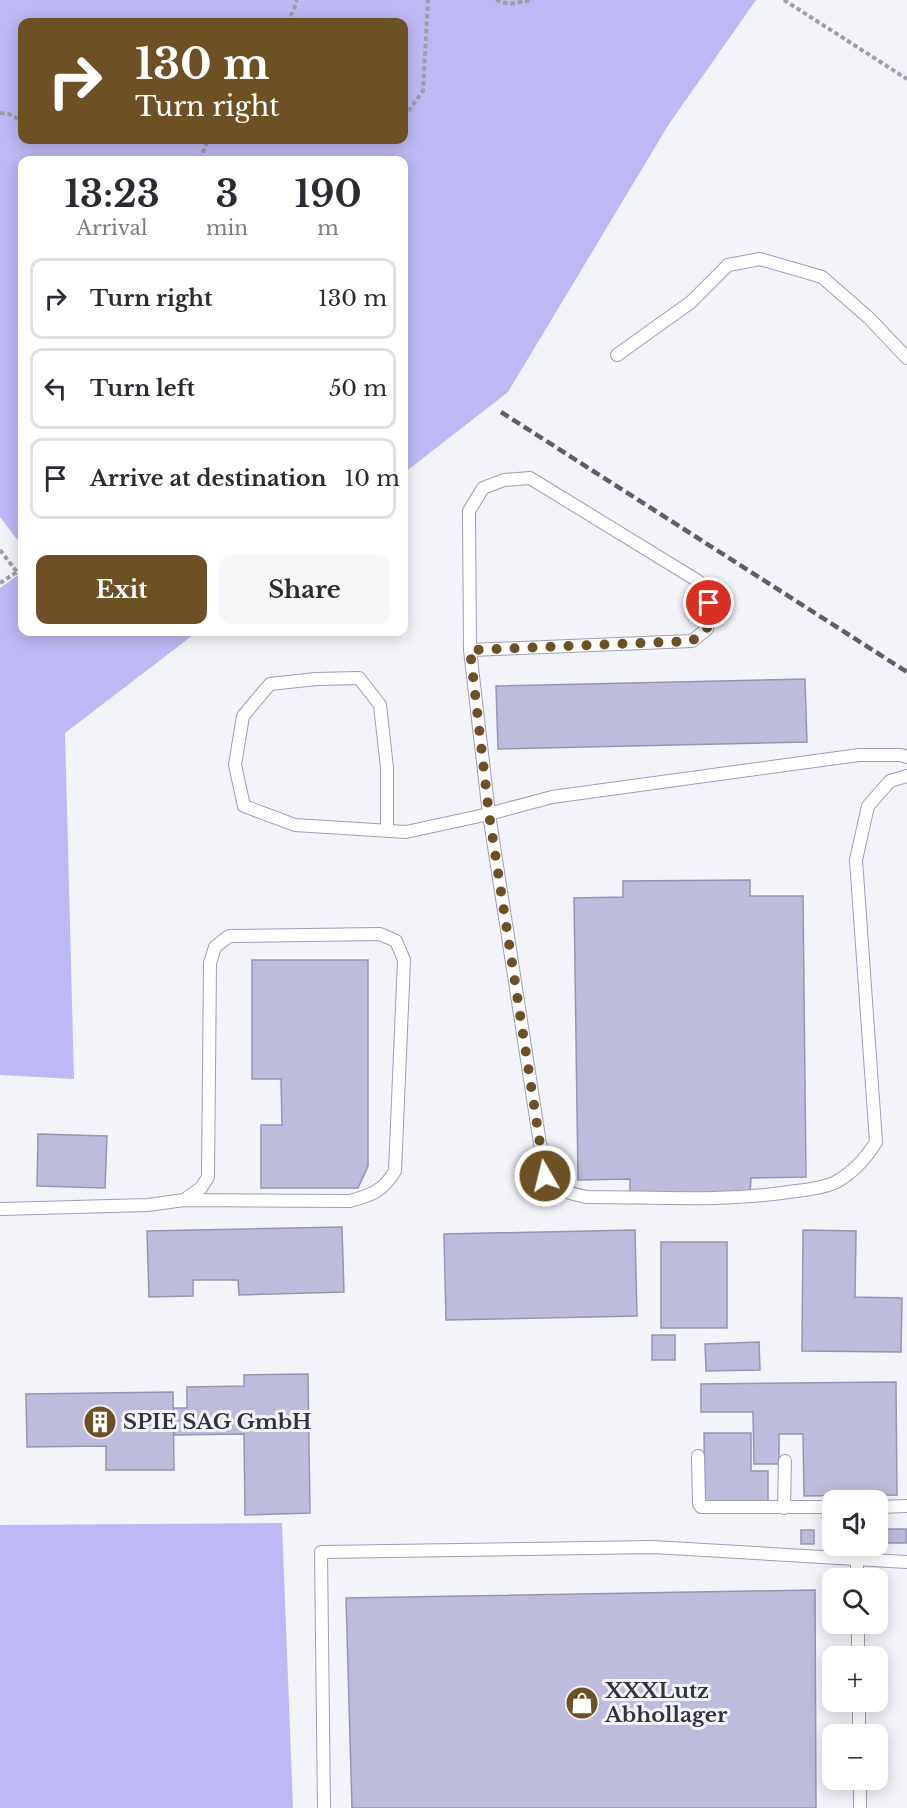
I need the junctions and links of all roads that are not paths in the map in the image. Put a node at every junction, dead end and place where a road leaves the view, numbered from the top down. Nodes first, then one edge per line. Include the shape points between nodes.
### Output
1 (617, 356) dead end
2 (907, 358) edge
3 (470, 650) junction
4 (907, 757) edge
5 (907, 776) edge
6 (489, 814) junction
7 (387, 831) junction
8 (184, 1200) junction
9 (0, 1209) edge
10 (698, 1456) dead end
11 (785, 1461) dead end
12 (907, 1506) edge
13 (822, 1507) edge
14 (888, 1507) edge
15 (784, 1508) junction
16 (857, 1559) junction
17 (907, 1562) edge
18 (857, 1568) edge
19 (860, 1790) edge
20 (324, 1808) edge
21 (860, 1808) edge

1 - 2 lane via 691,302 728,266 760,258 822,277
3 - 3 lane via 469,511 483,488 504,480 530,478 698,581 709,603 707,629 692,641
3 - 6 lane
4 - 6 lane via 859,754 552,797
5 - 6 lane via 890,781 868,806 856,860 876,1142 865,1161 832,1183 760,1197 587,1197 556,1188 545,1176
6 - 7 lane via 406,832
7 - 7 lane via 295,825 244,806 235,765 243,717 270,684 359,678 380,705 387,768
8 - 8 lane via 208,1178 210,963 215,947 229,936 380,934 396,941 404,972 395,1171 386,1185 368,1197 350,1201
8 - 9 lane via 148,1205
10 - 15 lane via 701,1507
11 - 15 lane
12 - 14 lane
13 - 15 lane
16 - 17 lane
16 - 18 lane
16 - 20 lane via 653,1547 321,1551
19 - 21 lane

